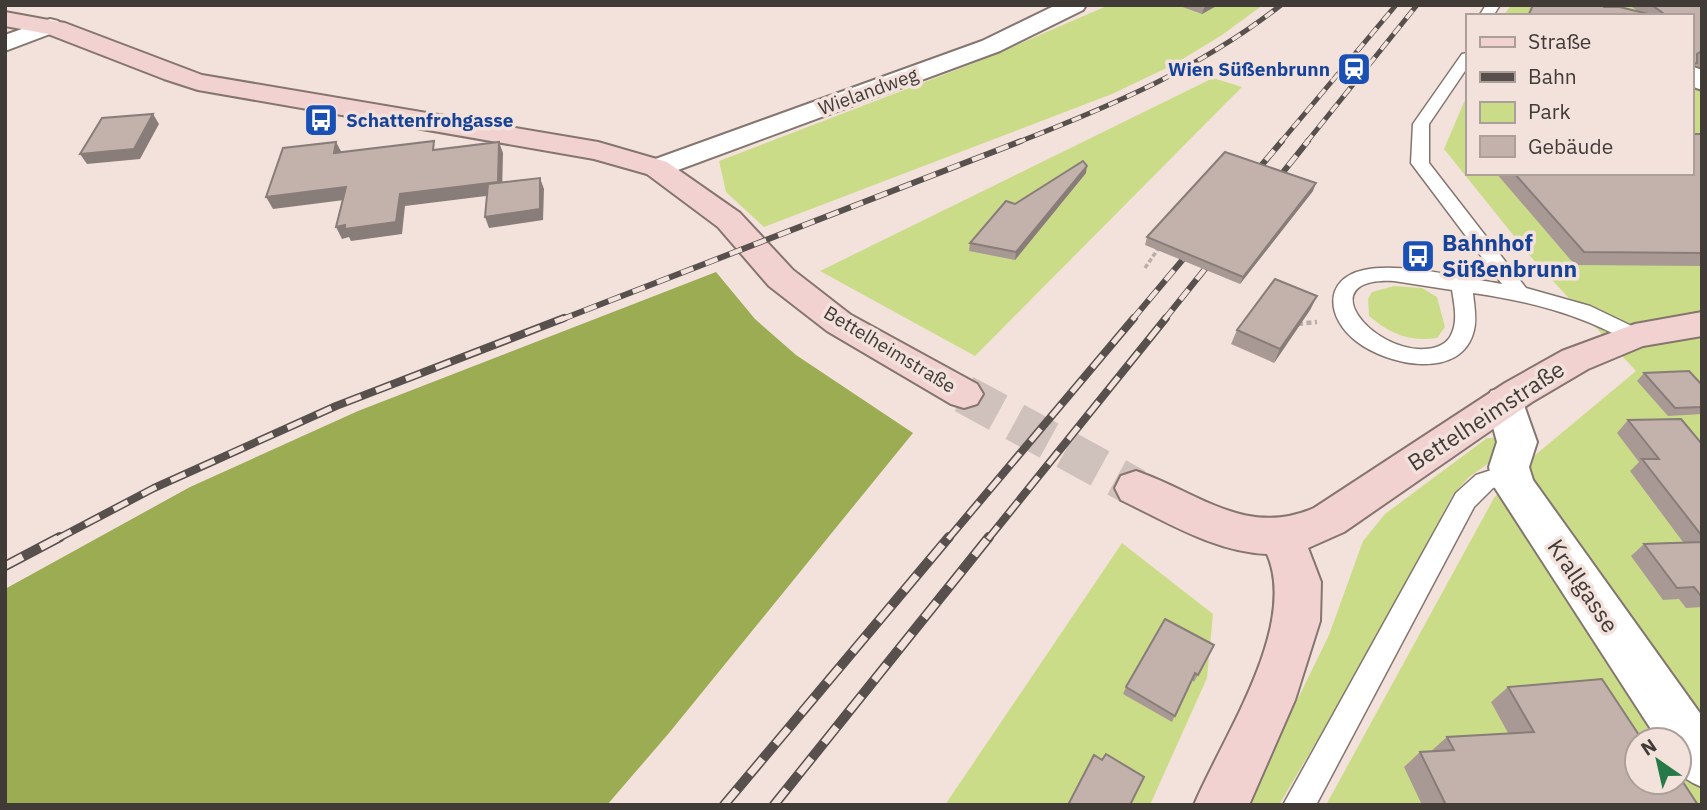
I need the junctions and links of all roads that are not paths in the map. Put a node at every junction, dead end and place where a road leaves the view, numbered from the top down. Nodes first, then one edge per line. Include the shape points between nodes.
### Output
1 (1075, 5) edge
2 (5, 19) edge
3 (50, 26) junction
4 (5, 44) edge
5 (1466, 58) edge
6 (657, 168) junction
7 (1462, 285) junction
8 (1520, 294) junction
9 (1702, 324) edge
10 (1633, 335) junction
11 (964, 394) tunnel mouth
12 (1505, 401) junction
13 (1510, 474) junction
14 (1136, 488) tunnel mouth
15 (1282, 538) junction
16 (1702, 761) edge
17 (1221, 805) edge
18 (1299, 805) edge

1 - 6 street, Wielandweg via 990,46
2 - 3 street, Bettelheimstraße
3 - 4 street
3 - 6 street, Bettelheimstraße via 84,35 165,73 198,82 598,150
5 - 8 lane via 1420,124 1420,163
6 - 11 street, Bettelheimstraße via 729,220 782,278 839,323
7 - 7 lane via 1383,274 1362,276 1350,283 1343,307 1348,321 1374,343 1407,356 1425,357 1454,346 1463,335
7 - 8 lane
8 - 10 lane via 1576,308
9 - 10 street, Bettelheimstraße
10 - 12 street, Bettelheimstraße via 1565,363
12 - 13 street via 1517,442
12 - 15 street, Bettelheimstraße via 1329,520
13 - 16 street, Krallgasse
13 - 18 lane via 1493,475 1479,483 1465,500
14 - 15 street, Bettelheimstraße via 1234,531
15 - 17 street via 1298,582 1297,621 1270,700

